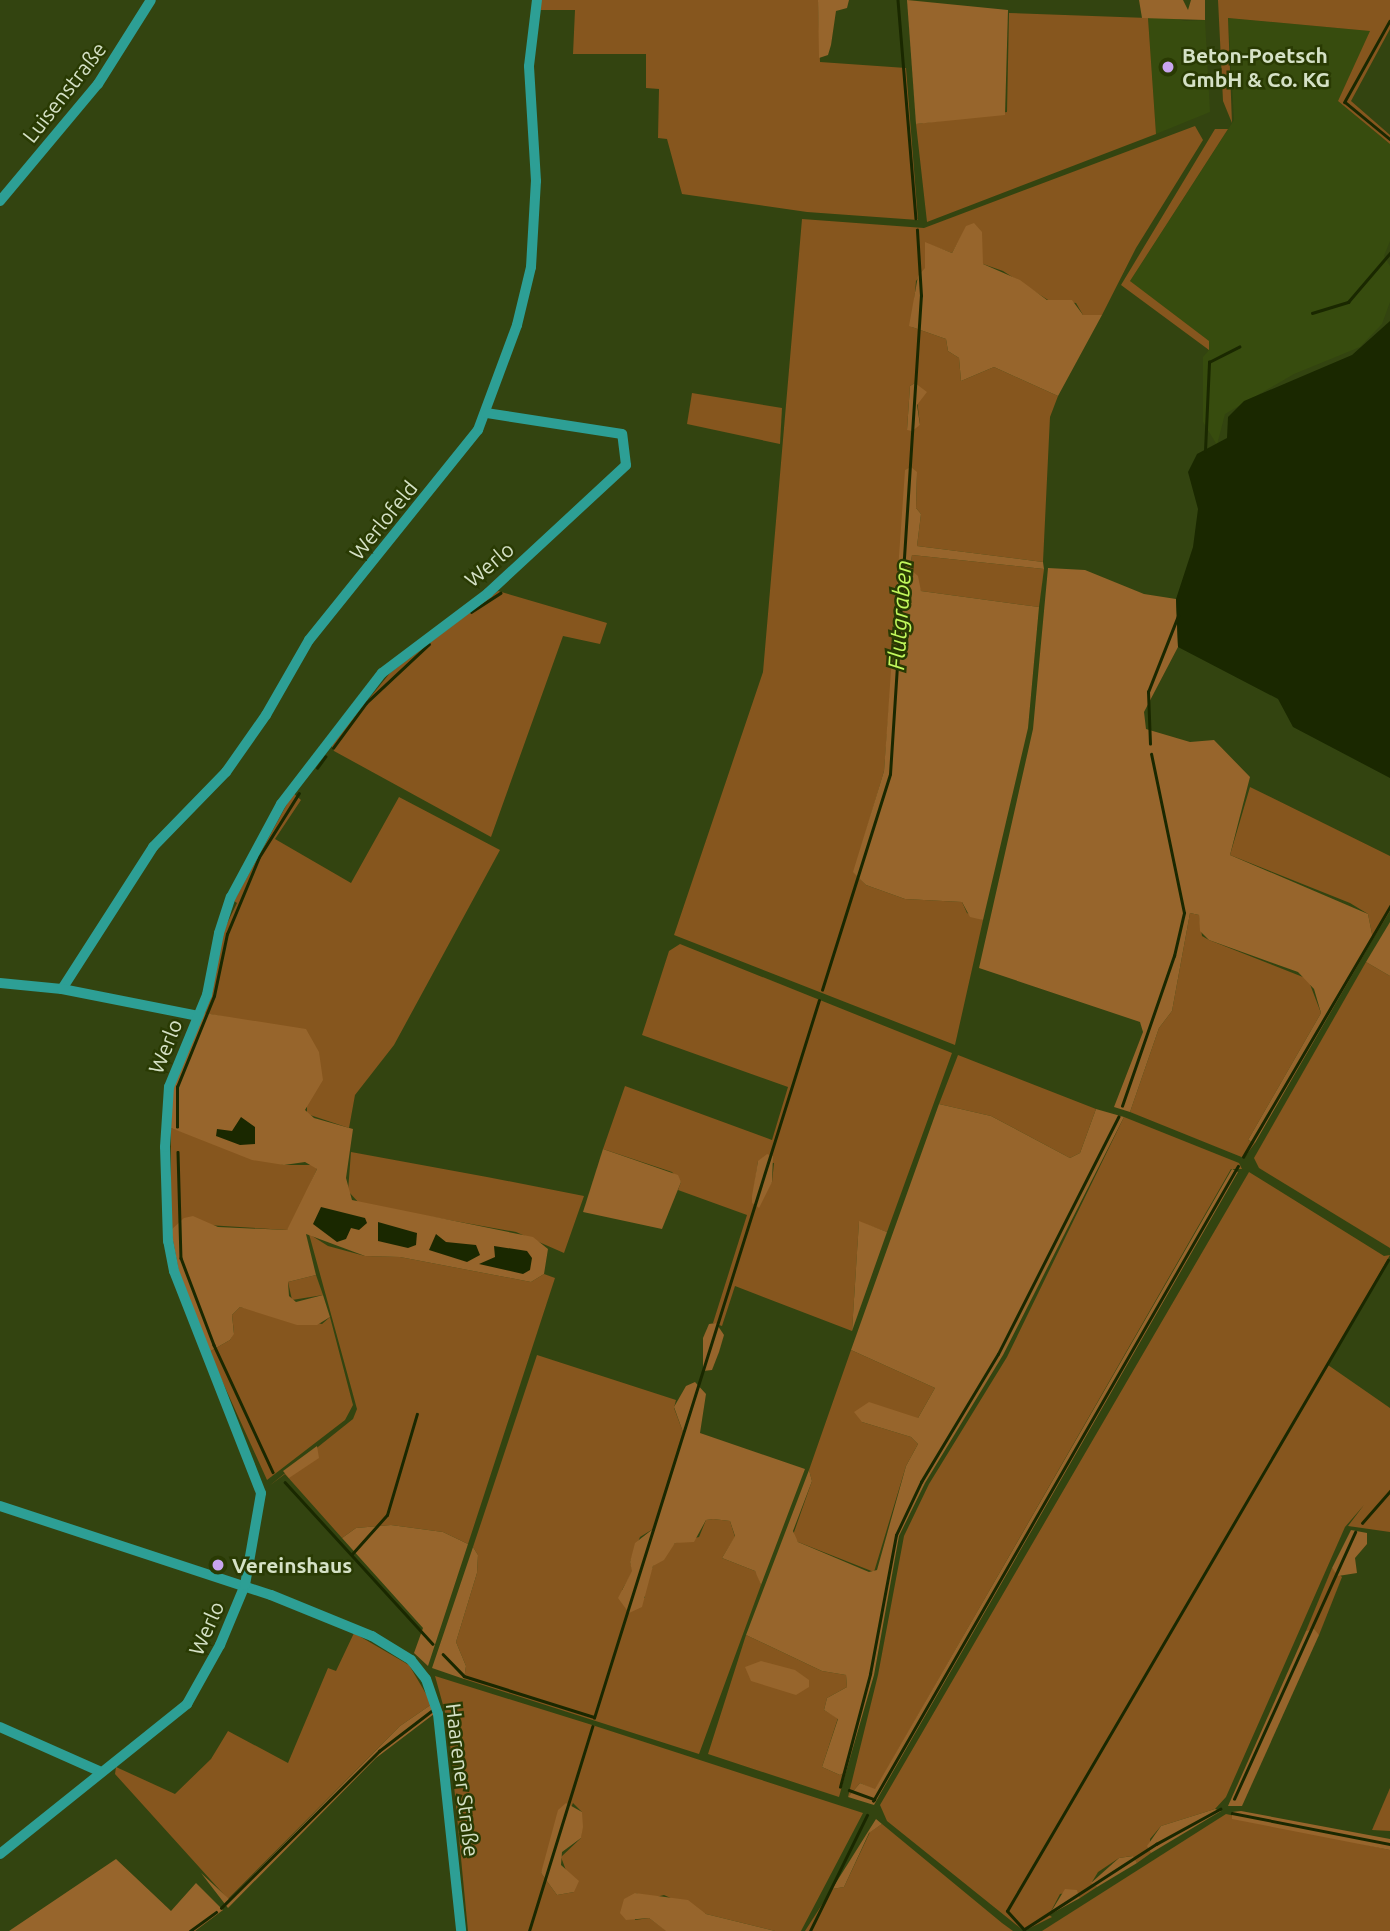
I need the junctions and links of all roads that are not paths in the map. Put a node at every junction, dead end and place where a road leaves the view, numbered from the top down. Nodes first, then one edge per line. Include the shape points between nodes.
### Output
1 (151, 0) edge
2 (537, 0) edge
3 (0, 201) edge
4 (486, 413) junction
5 (0, 983) edge
6 (62, 989) junction
7 (198, 1016) junction
8 (0, 1506) edge
9 (245, 1586) junction
10 (0, 1727) edge
11 (99, 1771) junction
12 (0, 1854) edge
13 (461, 1931) edge

1 - 3 street, Luisenstraße via 98,84
2 - 4 street, Werlofeld via 529,66 536,181 534,246 527,289
4 - 6 street, Werlofeld via 419,508 309,640 267,715 226,772 153,847
4 - 7 street, Werlo via 622,434 625,466 488,593 382,673 355,706 265,828 223,916 207,995
5 - 6 street
6 - 7 street
7 - 9 street, Werlo via 167,1097 168,1241 185,1303 260,1486 261,1512
8 - 9 street, Haarener Straße
9 - 11 street, Werlo via 220,1645 187,1704
9 - 13 street, Haarener Straße via 388,1644 426,1679 438,1714
10 - 11 street
11 - 12 street, Werlo

